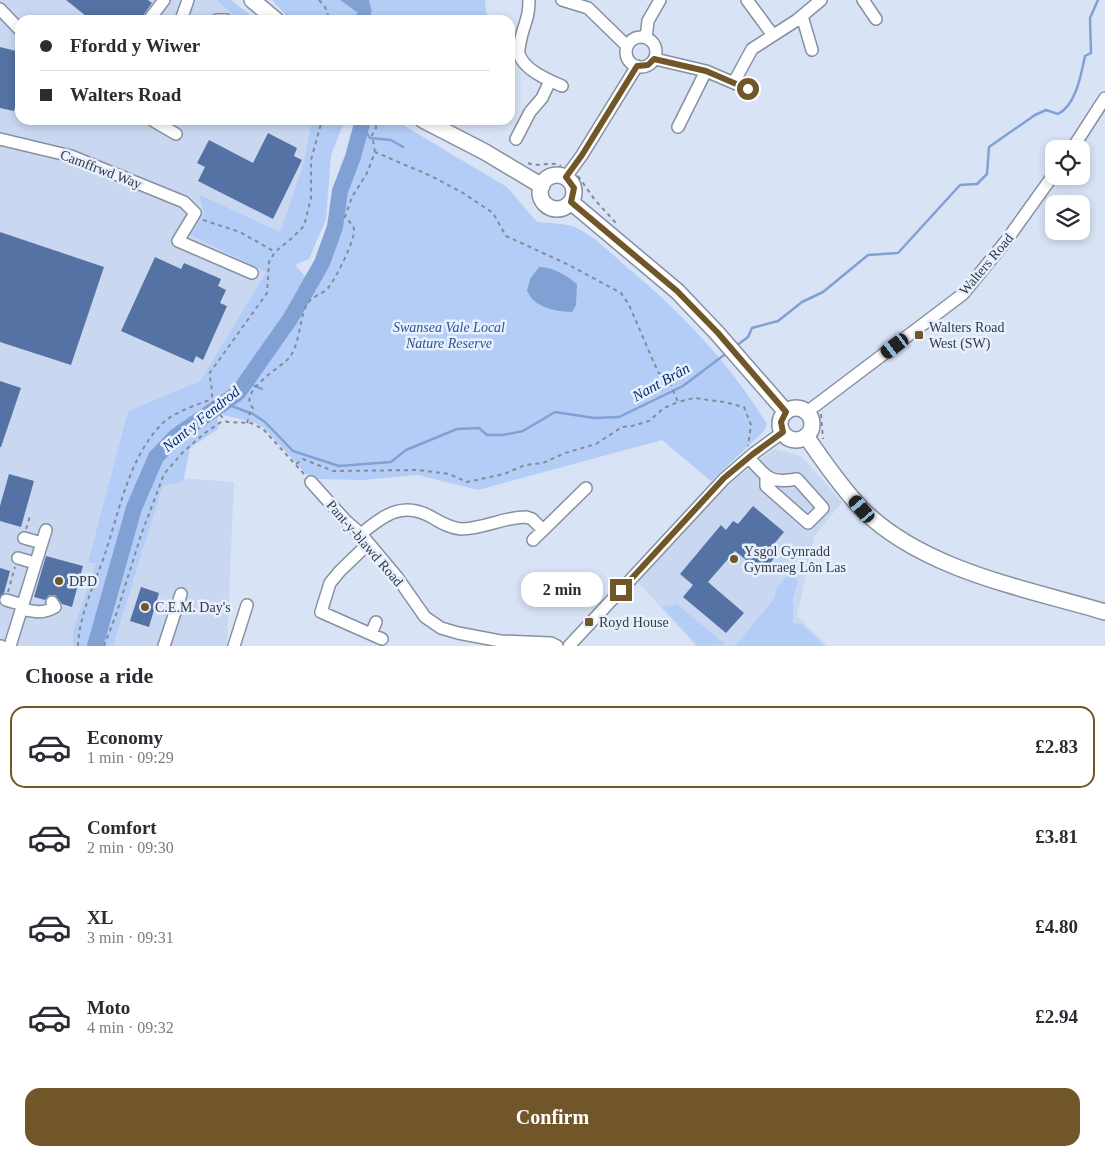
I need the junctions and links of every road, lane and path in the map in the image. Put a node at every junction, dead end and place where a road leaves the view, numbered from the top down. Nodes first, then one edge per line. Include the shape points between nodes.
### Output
1 (164, 0) edge
2 (188, 0) edge
3 (252, 0) edge
4 (319, 0) edge
5 (529, 0) edge
6 (562, 0) edge
7 (660, 0) edge
8 (747, 0) edge
9 (821, 0) edge
10 (863, 0) edge
11 (0, 9) edge
12 (152, 15) edge
13 (183, 15) edge
14 (270, 15) edge
15 (328, 15) edge
16 (802, 16) junction
17 (876, 19) dead end
18 (15, 25) edge
19 (772, 34) junction
20 (646, 38) junction
21 (627, 46) junction
22 (812, 50) dead end
23 (654, 59) junction
24 (637, 66) junction
25 (706, 71) junction
26 (550, 81) junction
27 (734, 82) junction
28 (562, 86) dead end
29 (748, 89) dead end
30 (1105, 98) edge
31 (161, 125) edge
32 (321, 125) edge
33 (376, 125) edge
34 (433, 125) edge
35 (678, 127) dead end
36 (176, 134) dead end
37 (516, 138) dead end
38 (0, 139) edge
39 (1078, 140) edge
40 (375, 152) junction
41 (527, 162) dead end
42 (568, 174) junction
43 (1046, 185) edge
44 (542, 186) junction
45 (571, 202) junction
46 (195, 213) junction
47 (621, 228) dead end
48 (275, 252) junction
49 (252, 273) dead end
50 (212, 399) junction
51 (678, 402) junction
52 (786, 405) junction
53 (810, 410) junction
54 (224, 420) junction
55 (247, 423) junction
56 (783, 432) junction
57 (806, 436) junction
58 (826, 447) dead end
59 (751, 456) junction
60 (296, 464) junction
61 (766, 476) junction
62 (310, 482) joint
63 (586, 488) dead end
64 (46, 530) dead end
65 (543, 530) junction
66 (24, 538) dead end
67 (364, 539) junction
68 (533, 540) dead end
69 (42, 543) junction
70 (18, 558) dead end
71 (36, 563) junction
72 (181, 594) dead end
73 (6, 600) dead end
74 (52, 602) dead end
75 (247, 605) dead end
76 (22, 607) junction
77 (1105, 612) edge
78 (376, 622) dead end
79 (371, 634) junction
80 (382, 639) dead end
81 (500, 643) edge
82 (10, 646) edge
83 (78, 646) edge
84 (104, 646) edge
85 (164, 646) edge
86 (234, 646) edge
87 (556, 646) edge
88 (569, 646) edge

1 - 12 street
2 - 13 street
3 - 14 main road
4 - 15 path
5 - 26 street via 529,17 519,53 526,65
6 - 21 street via 588,8
7 - 20 street via 648,21
8 - 19 street
9 - 16 street
10 - 17 street
11 - 18 street
16 - 19 street
16 - 22 street
19 - 27 street via 752,49
20 - 21 street via 638,37
20 - 23 street via 655,46
21 - 24 street via 628,59
23 - 24 street via 648,65
23 - 25 street
24 - 42 street
25 - 27 street
25 - 35 street
26 - 28 street
26 - 37 street
27 - 29 street
30 - 39 street
31 - 36 street
32 - 48 path via 311,160 311,198 304,226
33 - 40 path via 372,139
34 - 44 main road
38 - 46 street, Camffrwd Way via 71,156 184,202
40 - 51 path via 463,193 493,213 506,236 621,293 658,372 670,383
40 - 55 path via 347,208 345,217 354,231 352,242 327,290 314,296 307,304 290,358 255,387 251,402 253,408
41 - 42 path via 535,166 557,163
42 - 44 main road via 552,176
42 - 45 main road via 574,188
42 - 47 path via 580,177 595,200
43 - 53 street, Walters Road via 963,294
44 - 45 main road via 541,198 549,207 561,208
45 - 52 main road via 677,291
46 - 48 path via 203,220 240,232
46 - 49 street via 178,241
48 - 50 path via 269,262 266,293 209,374
50 - 54 path via 212,406
50 - 83 path via 167,419 144,448 120,506 90,596
51 - 59 path via 694,398 744,407 751,424 748,447
51 - 60 path via 664,408 650,421 622,427 596,444 565,452 543,463 467,482 449,474 419,470 332,470 303,459
52 - 53 main road
52 - 53 path via 810,399
52 - 56 main road via 781,422
53 - 57 main road via 812,421
53 - 58 path via 822,414 822,439
54 - 55 path
54 - 84 path via 204,433 164,474
55 - 60 path via 263,429
56 - 57 main road via 794,439
56 - 59 street
57 - 77 main road via 862,509 892,534 935,559 981,576
59 - 61 street
59 - 88 street via 724,478
60 - 62 path
61 - 61 street via 780,482 797,479 823,508 808,523 766,486
62 - 67 street, Pant-y-blawd Road
63 - 65 street
64 - 69 street
65 - 67 street via 526,517 461,529 444,525 415,510 399,510 383,515
65 - 68 street
66 - 69 street
67 - 79 street via 330,583 321,612
67 - 81 street, Pant-y-blawd Road via 397,577 425,617 458,634
69 - 71 street
70 - 71 street
71 - 76 street
72 - 85 street
73 - 76 street
74 - 76 street via 55,607 46,612 36,613
75 - 86 street
76 - 82 street
78 - 79 street
79 - 80 street
81 - 87 street, Pant-y-blawd Road via 550,643

